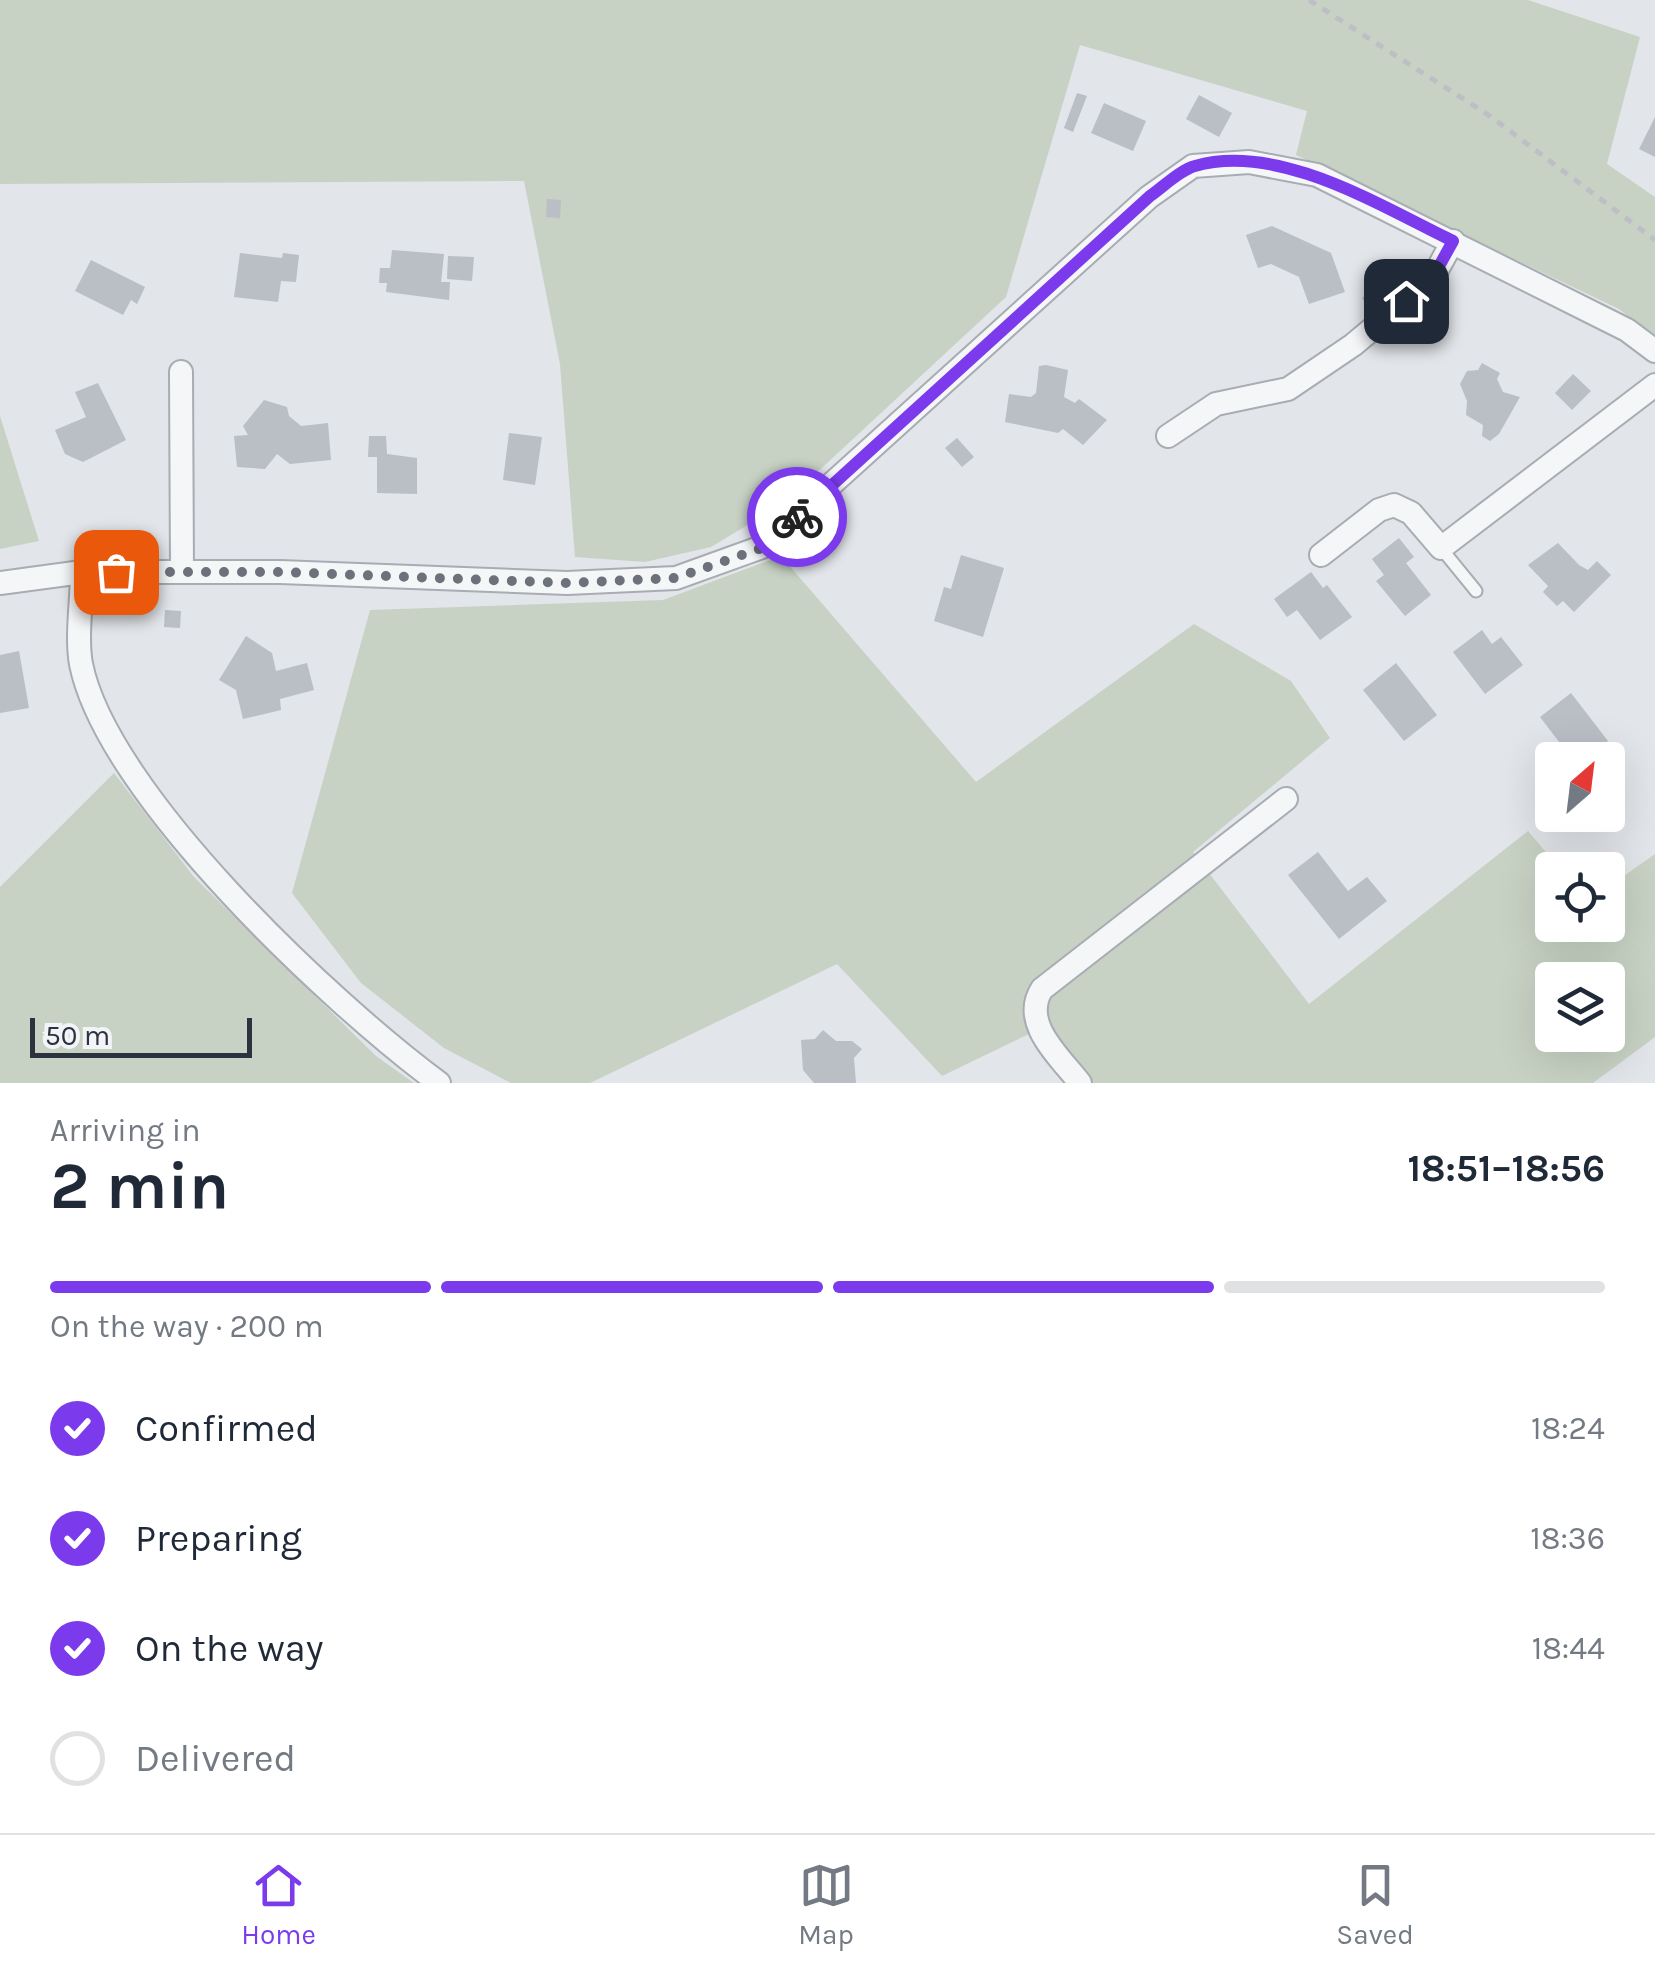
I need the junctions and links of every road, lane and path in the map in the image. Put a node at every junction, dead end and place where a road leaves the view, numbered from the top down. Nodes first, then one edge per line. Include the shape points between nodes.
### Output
1 (1309, 0) edge
2 (1655, 240) edge
3 (1453, 241) junction
4 (1655, 351) edge
5 (181, 372) dead end
6 (1655, 386) edge
7 (1168, 436) dead end
8 (1440, 548) junction
9 (1321, 555) dead end
10 (82, 572) junction
11 (182, 572) junction
12 (0, 583) edge
13 (1476, 590) dead end
14 (1286, 799) dead end
15 (439, 1083) edge
16 (1080, 1083) edge

1 - 2 path via 1490,116
3 - 4 street via 1627,330
3 - 7 street via 1432,279 1353,345 1288,389 1216,404
3 - 11 street via 1316,175 1250,162 1193,166 1150,196 762,548 676,578 567,583
5 - 11 street
6 - 8 street
8 - 9 street via 1411,513 1394,505
8 - 13 lane
10 - 11 street
10 - 12 street
10 - 15 street via 80,663 108,740 194,854 375,1036
14 - 16 street via 1042,989 1034,1005 1038,1026

